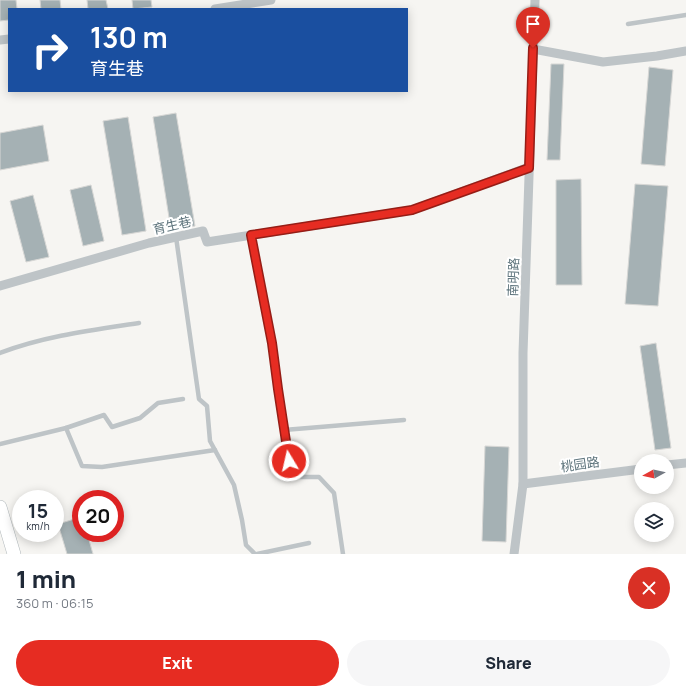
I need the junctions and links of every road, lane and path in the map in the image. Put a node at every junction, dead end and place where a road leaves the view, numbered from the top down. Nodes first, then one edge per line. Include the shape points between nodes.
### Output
1 (271, 0) edge
2 (535, 0) edge
3 (221, 8) edge
4 (686, 15) edge
5 (628, 24) dead end
6 (533, 48) junction
7 (686, 51) edge
8 (529, 168) junction
9 (251, 235) junction
10 (176, 237) junction
11 (0, 286) edge
12 (139, 323) dead end
13 (0, 353) edge
14 (183, 398) dead end
15 (404, 420) dead end
16 (66, 428) junction
17 (284, 430) junction
18 (0, 444) edge
19 (215, 450) junction
20 (686, 463) edge
21 (674, 464) edge
22 (634, 470) edge
23 (523, 484) junction
24 (0, 507) edge
25 (5, 541) edge
26 (309, 543) dead end
27 (14, 554) edge
28 (256, 554) edge
29 (343, 554) edge
30 (514, 554) edge

1 - 3 street
2 - 6 street, 南明路
4 - 5 lane
6 - 7 street via 603,62
6 - 8 street, 南明路
8 - 9 street, 育生巷 via 412,210
8 - 23 street, 南明路 via 523,353
9 - 10 street, 育生巷 via 207,242 203,231
9 - 17 lane via 272,343
10 - 11 street, 育生巷
10 - 19 lane via 199,400 206,406 210,441
12 - 13 lane via 65,335
14 - 16 lane via 158,403 140,418 112,427 104,416
15 - 17 lane
16 - 18 lane
16 - 19 lane via 82,466 102,467
17 - 29 lane via 292,477 319,477 334,493
19 - 28 lane via 234,485 246,545
20 - 21 street
22 - 23 street, 桃园路
23 - 30 street, 南明路
24 - 25 main road
25 - 27 main road
26 - 28 lane

